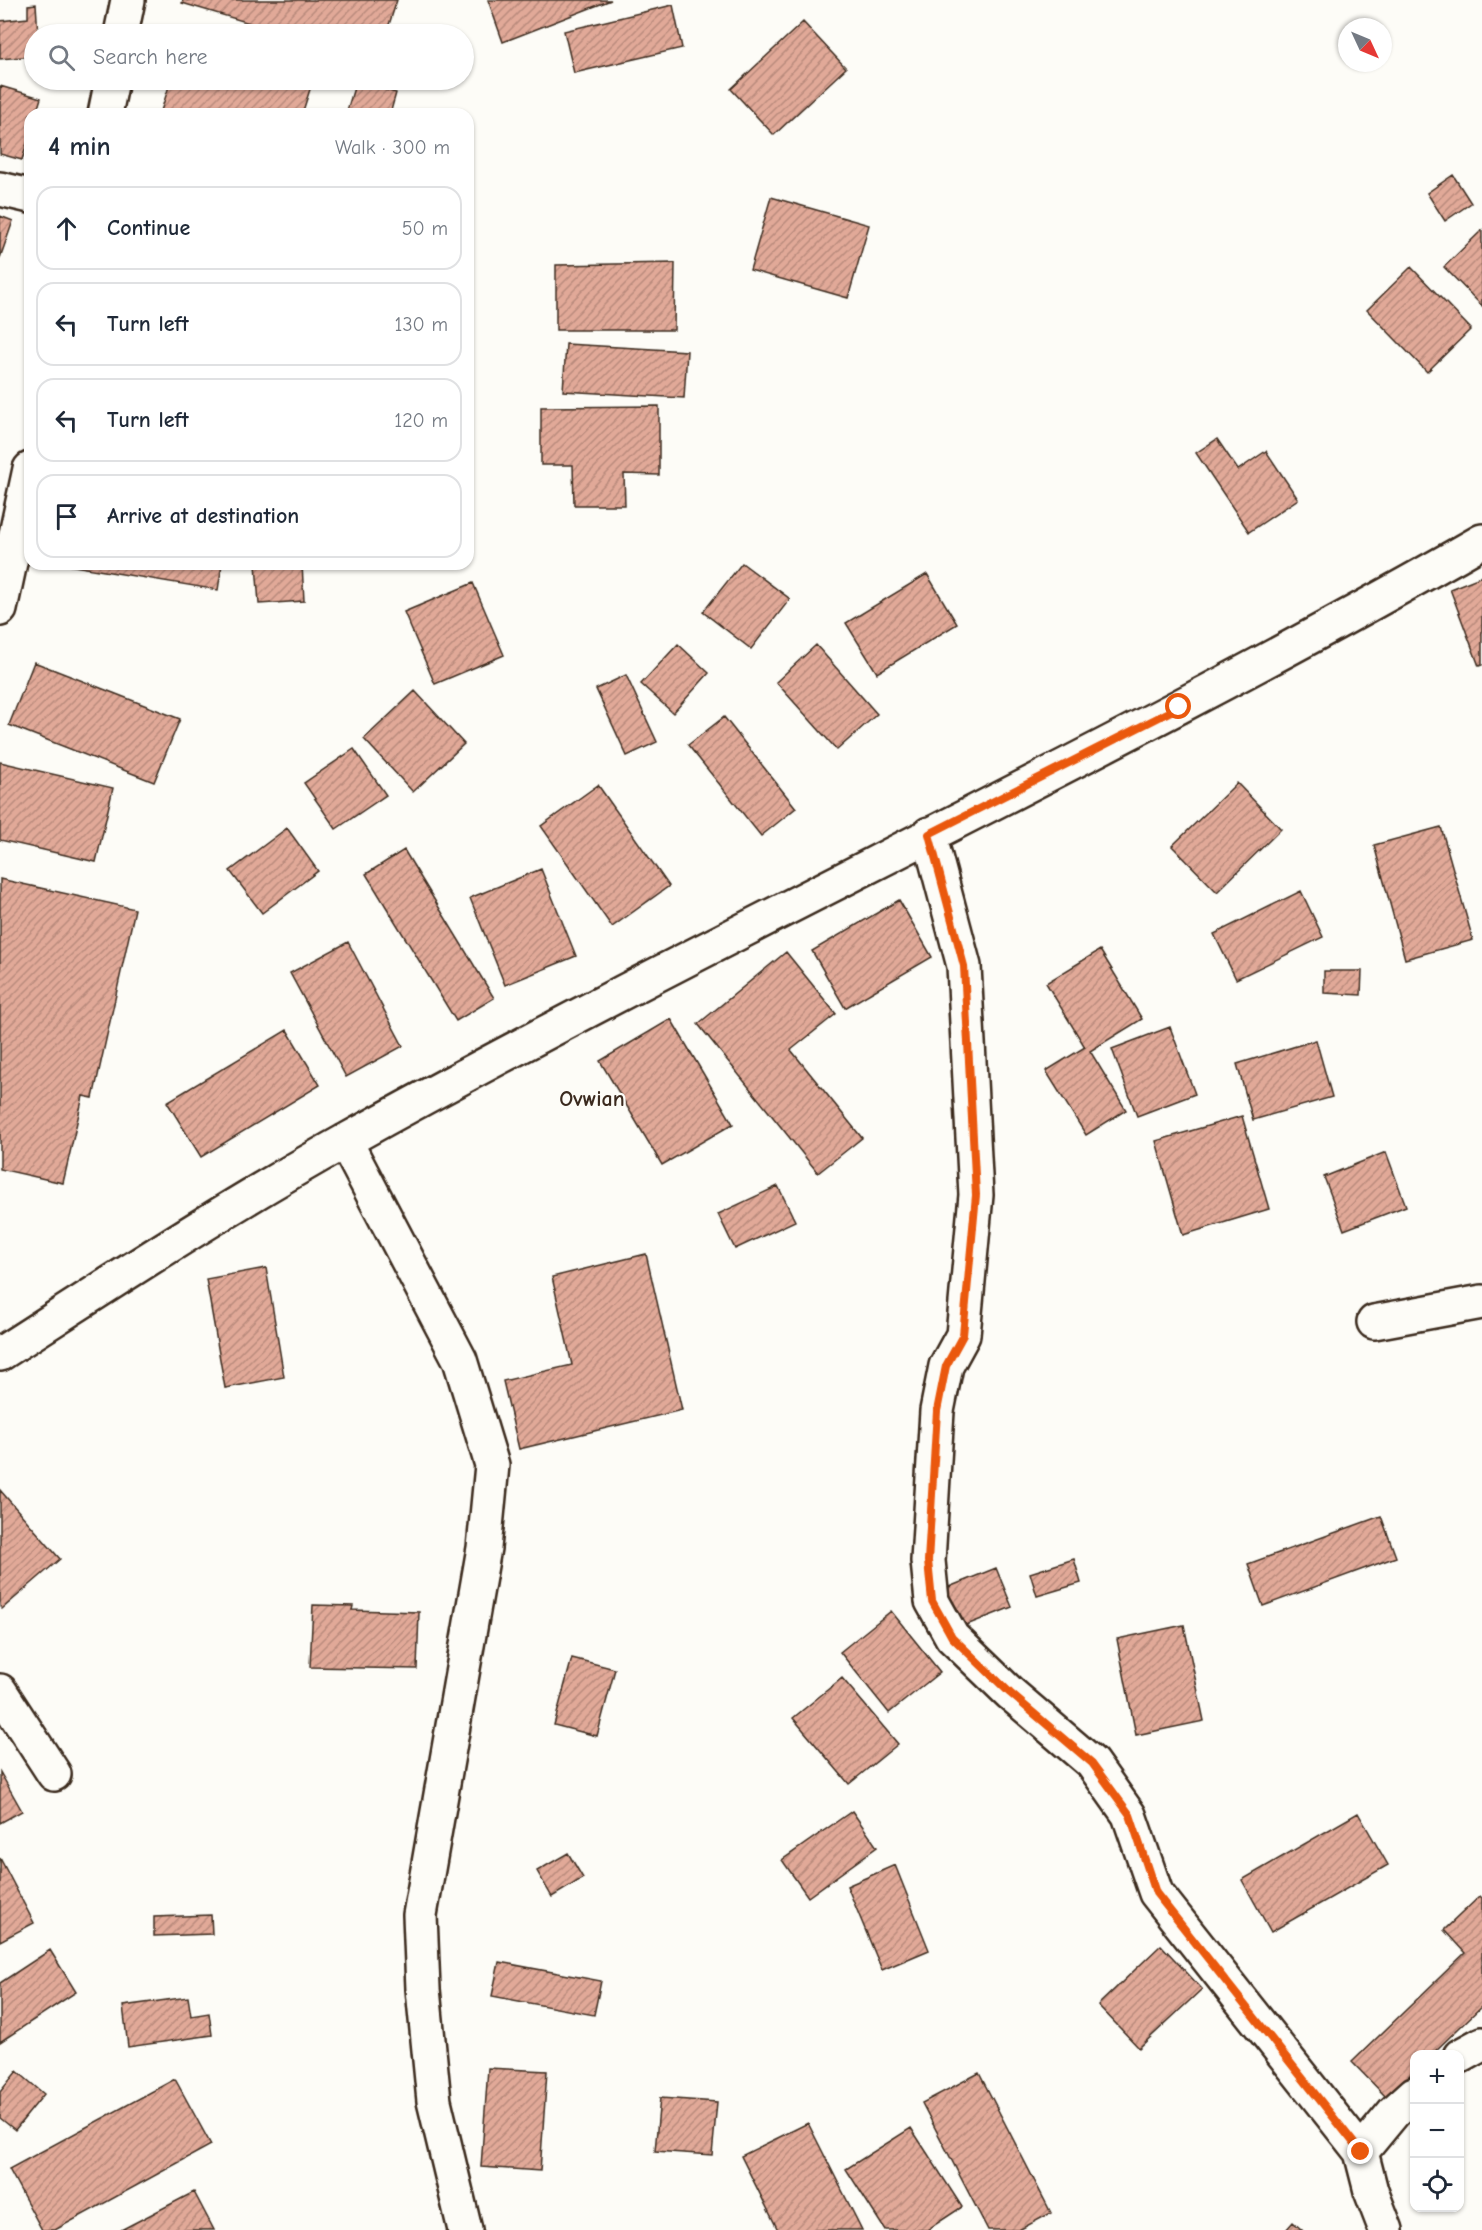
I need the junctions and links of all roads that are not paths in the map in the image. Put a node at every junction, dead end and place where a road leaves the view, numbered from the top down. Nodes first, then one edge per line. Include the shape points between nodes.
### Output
1 (128, 0) edge
2 (123, 24) edge
3 (110, 90) edge
4 (106, 108) edge
5 (0, 189) edge
6 (24, 195) edge
7 (24, 497) edge
8 (1482, 541) edge
9 (0, 609) edge
10 (929, 834) junction
11 (345, 1141) junction
12 (1482, 1302) edge
13 (1374, 1322) dead end
14 (0, 1354) edge
15 (0, 1691) edge
16 (54, 1774) dead end
17 (1482, 2044) edge
18 (1464, 2054) edge
19 (1410, 2098) edge
20 (1361, 2152) junction
21 (465, 2230) edge
22 (1386, 2230) edge

1 - 2 street
3 - 4 street
5 - 6 street
7 - 9 street
8 - 10 street via 1190,701
10 - 11 street
10 - 20 street via 964,966 976,1195 963,1335 946,1366 937,1411 928,1561 932,1601 952,1637 1092,1763 1130,1815 1156,1893
11 - 14 street
11 - 21 street via 460,1360 492,1465 484,1548 420,1915 434,2102
12 - 13 street
15 - 16 street
17 - 18 street
19 - 20 street
20 - 22 street

